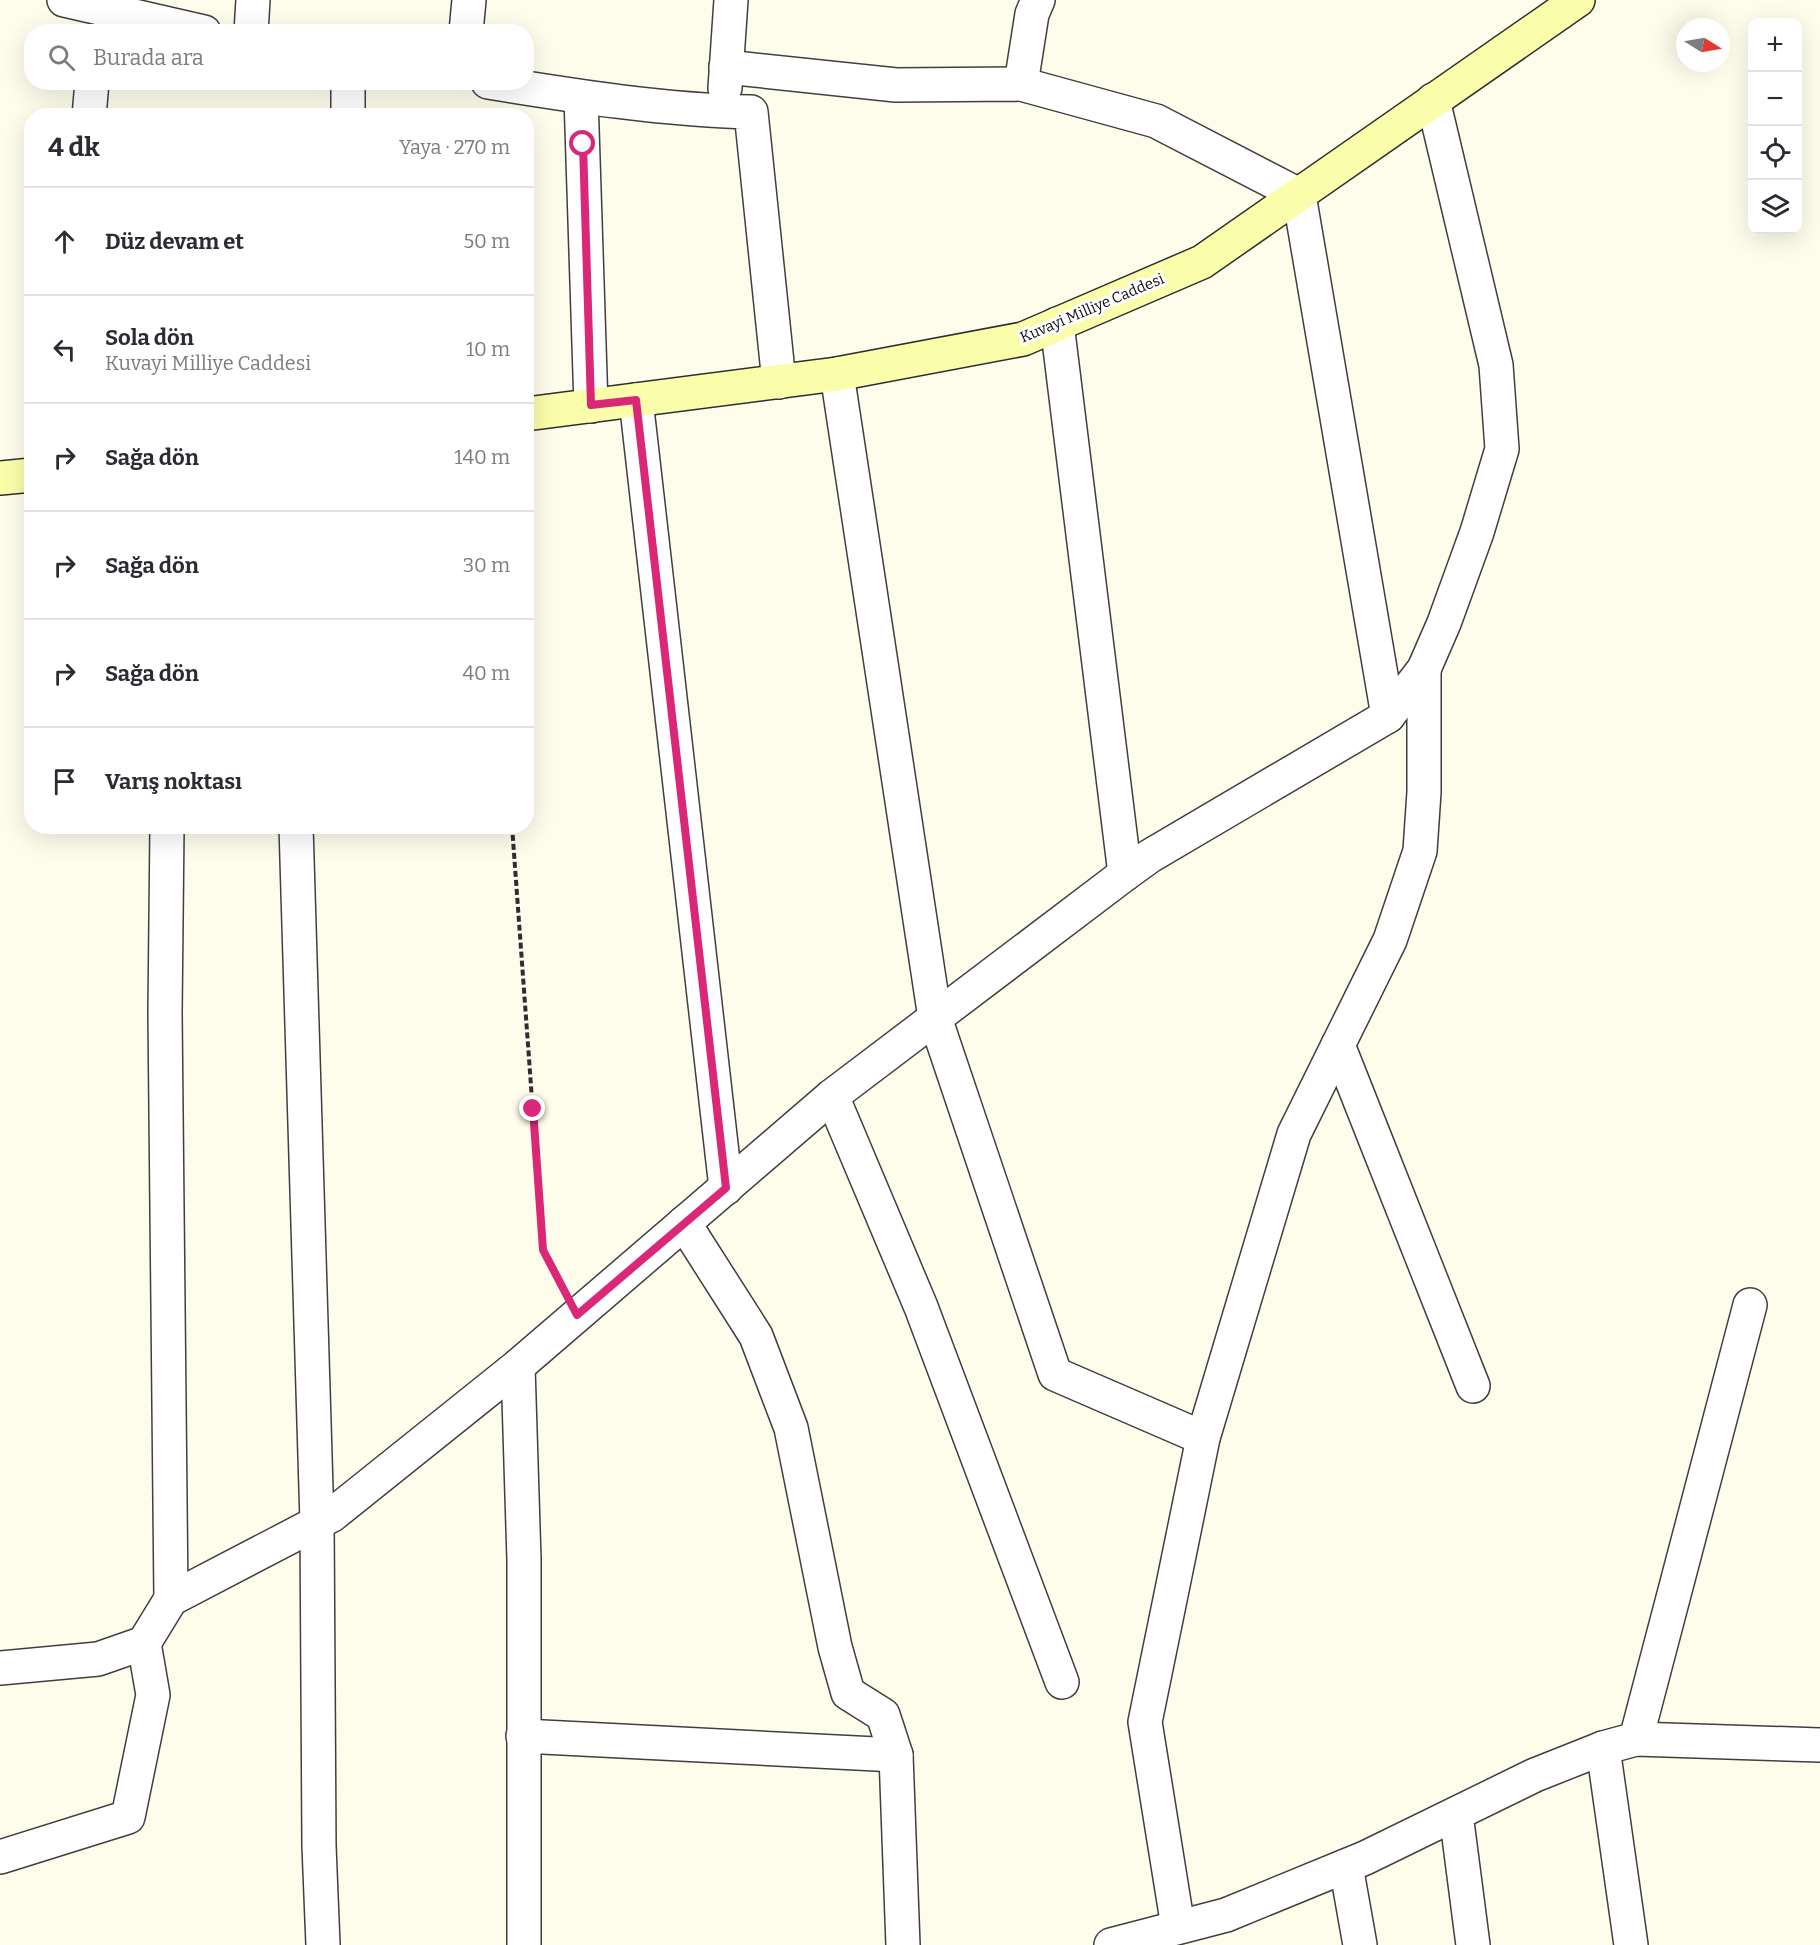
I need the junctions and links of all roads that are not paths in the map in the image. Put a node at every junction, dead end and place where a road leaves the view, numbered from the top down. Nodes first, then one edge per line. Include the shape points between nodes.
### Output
1 (64, 0) edge
2 (253, 0) edge
3 (469, 0) edge
4 (731, 0) edge
5 (1038, 0) edge
6 (1578, 0) edge
7 (98, 20) edge
8 (133, 24) edge
9 (252, 24) edge
10 (467, 24) edge
11 (726, 67) junction
12 (1021, 84) junction
13 (534, 89) edge
14 (91, 90) edge
15 (348, 90) edge
16 (581, 97) junction
17 (1433, 100) junction
18 (90, 108) edge
19 (348, 108) edge
20 (723, 112) junction
21 (1299, 195) junction
22 (1057, 324) junction
23 (837, 374) junction
24 (779, 382) junction
25 (636, 400) junction
26 (591, 405) junction
27 (534, 413) edge
28 (24, 476) edge
29 (0, 478) edge
30 (1424, 669) junction
31 (1388, 716) junction
32 (167, 834) edge
33 (296, 834) edge
34 (1125, 874) junction
35 (935, 1018) junction
36 (1338, 1045) junction
37 (832, 1096) junction
38 (726, 1188) junction
39 (684, 1223) junction
40 (1750, 1305) dead end
41 (518, 1366) junction
42 (1473, 1386) dead end
43 (1203, 1438) junction
44 (317, 1522) junction
45 (171, 1599) junction
46 (144, 1643) junction
47 (0, 1668) edge
48 (1062, 1682) dead end
49 (523, 1736) junction
50 (1636, 1739) junction
51 (1820, 1745) edge
52 (1603, 1748) junction
53 (896, 1755) junction
54 (1456, 1814) junction
55 (0, 1857) edge
56 (1346, 1866) junction
57 (1179, 1927) junction
58 (323, 1945) edge
59 (524, 1945) edge
60 (903, 1945) edge
61 (1111, 1945) edge
62 (1360, 1945) edge
63 (1473, 1945) edge
64 (1631, 1945) edge

1 - 7 street
2 - 9 street
3 - 10 street
4 - 11 street
5 - 12 street via 1032,14
6 - 17 street, Kuvayi Milliye Caddesi
7 - 8 street
11 - 12 street via 896,85
11 - 20 street
12 - 21 street via 1156,121
13 - 16 street
14 - 18 street
15 - 19 street
16 - 20 street
16 - 26 street
17 - 21 street, Kuvayi Milliye Caddesi
17 - 30 street via 1496,365 1502,449 1477,532
20 - 24 street via 751,112
21 - 22 street, Kuvayi Milliye Caddesi via 1202,262
21 - 31 street
22 - 23 street, Kuvayi Milliye Caddesi via 1023,339
22 - 34 street
23 - 24 street, Kuvayi Milliye Caddesi
23 - 35 street
24 - 25 street, Kuvayi Milliye Caddesi
25 - 26 street, Kuvayi Milliye Caddesi
25 - 38 street
26 - 27 street, Kuvayi Milliye Caddesi
28 - 29 street
30 - 31 street
30 - 36 street via 1420,851 1390,940
31 - 34 street
32 - 45 street
33 - 44 street
34 - 35 street
35 - 37 street
35 - 43 street via 1055,1374
36 - 42 street
36 - 43 street via 1294,1134
37 - 38 street
37 - 48 street via 921,1307
38 - 39 street
39 - 41 street
39 - 53 street via 756,1336 791,1428 835,1647 848,1693 883,1715
40 - 50 street
41 - 44 street via 332,1515
41 - 49 street via 524,1560
43 - 57 street via 1146,1722
44 - 45 street
44 - 58 street via 318,1846
45 - 46 street
46 - 47 street via 98,1659
46 - 55 street via 153,1695 128,1817
49 - 53 street
49 - 59 street
50 - 51 street
50 - 52 street
52 - 54 street via 1535,1775
52 - 64 street
53 - 60 street
54 - 56 street
54 - 63 street
56 - 57 street via 1226,1915
56 - 62 street
57 - 61 street

